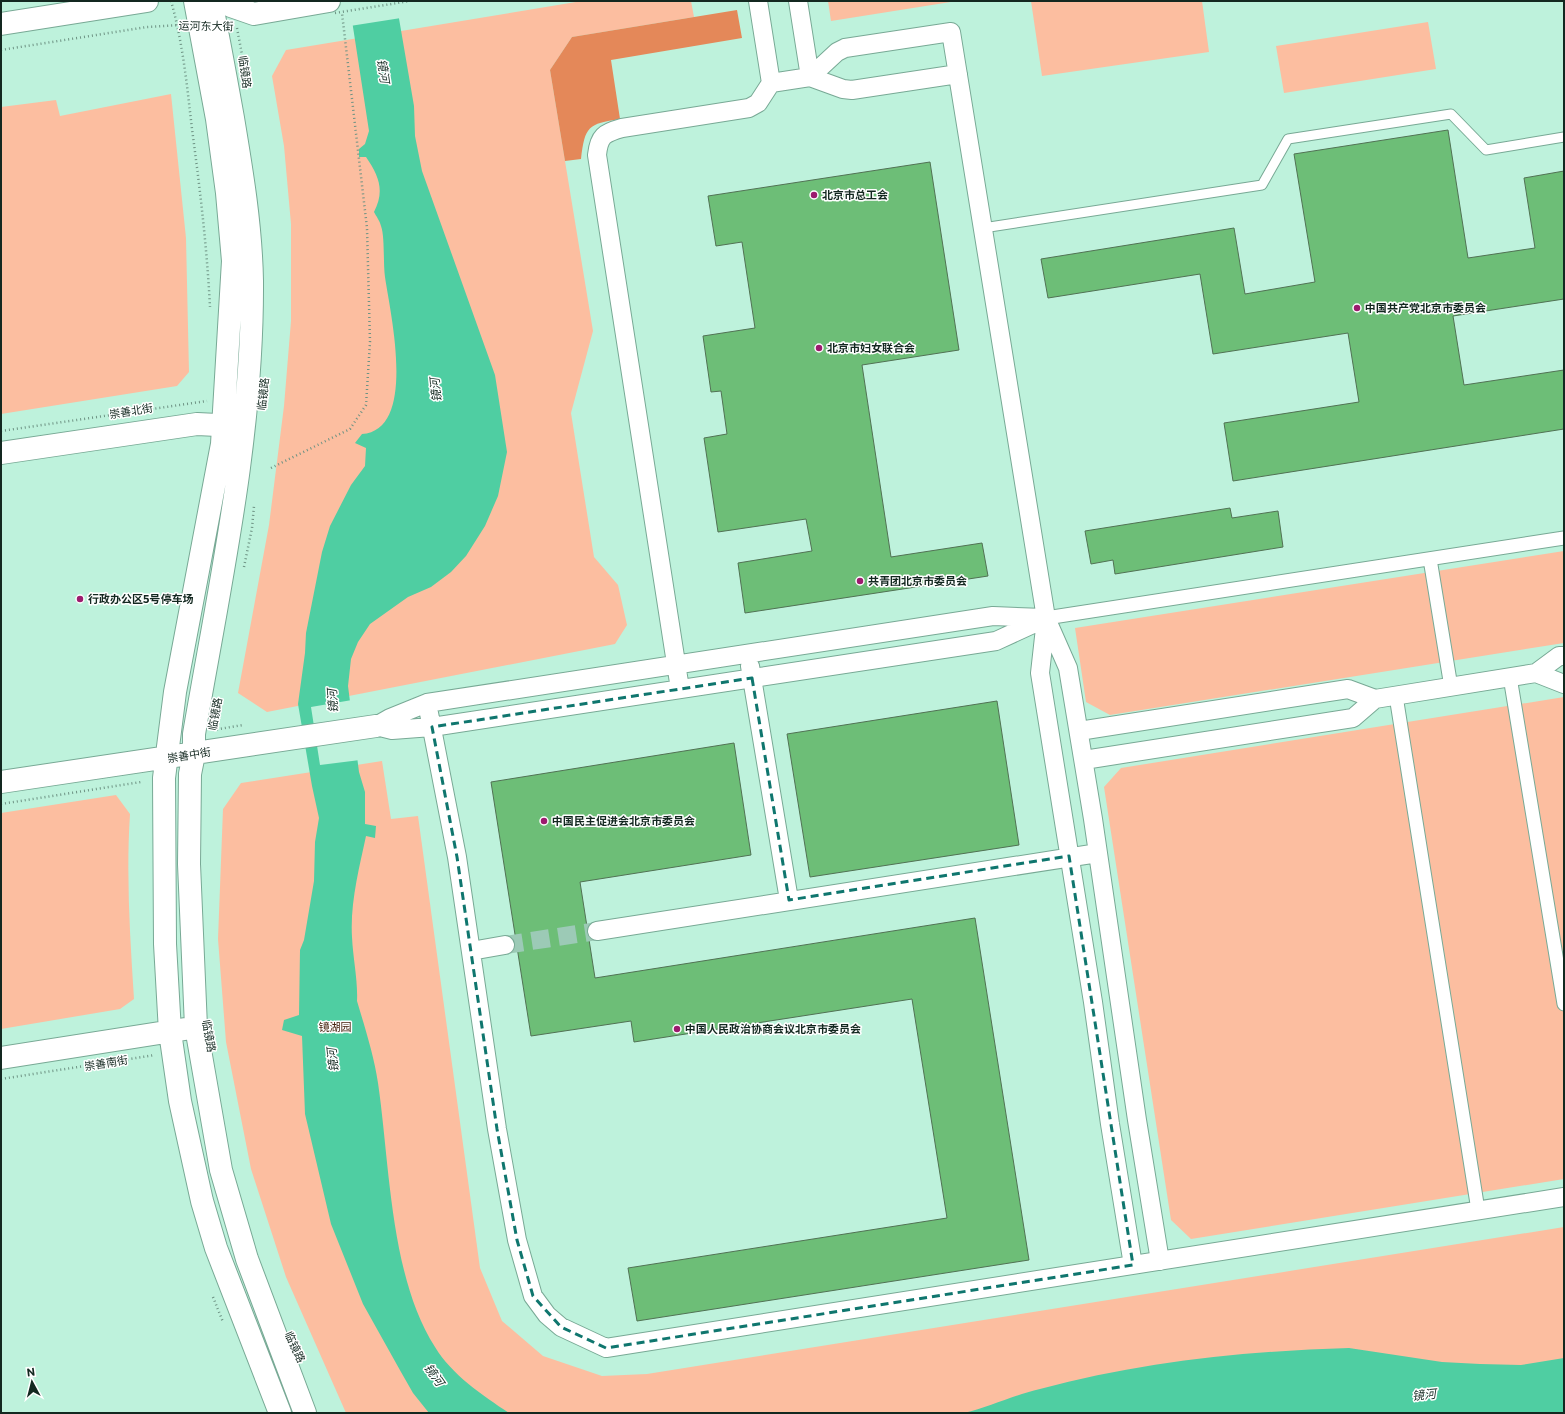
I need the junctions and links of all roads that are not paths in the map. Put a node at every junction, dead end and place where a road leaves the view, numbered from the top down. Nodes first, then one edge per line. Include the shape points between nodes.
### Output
1 (147, 1) edge
2 (195, 1) edge
3 (211, 1) edge
4 (224, 1) edge
5 (758, 1) edge
6 (798, 1) edge
7 (333, 9) edge
8 (1, 24) edge
9 (218, 26) junction
10 (958, 74) junction
11 (810, 77) junction
12 (770, 83) junction
13 (1564, 137) edge
14 (983, 228) junction
15 (234, 426) junction
16 (1, 453) edge
17 (1564, 538) edge
18 (1430, 559) junction
19 (1046, 618) junction
20 (748, 654) junction
21 (1564, 656) edge
22 (676, 664) junction
23 (1536, 673) junction
24 (1510, 677) junction
25 (752, 678) junction
26 (1564, 684) edge
27 (1451, 687) junction
28 (680, 689) junction
29 (1396, 696) junction
30 (1376, 699) junction
31 (427, 703) junction
32 (376, 726) junction
33 (432, 727) junction
34 (1079, 731) junction
35 (202, 753) junction
36 (168, 759) junction
37 (1084, 760) junction
38 (1, 782) edge
39 (1098, 853) junction
40 (1069, 856) junction
41 (789, 900) junction
42 (597, 931) tunnel mouth
43 (505, 945) tunnel mouth
44 (471, 951) junction
45 (1564, 1004) edge
46 (196, 1027) junction
47 (172, 1042) junction
48 (1, 1058) edge
49 (1564, 1197) edge
50 (1478, 1210) junction
51 (1160, 1261) junction
52 (1133, 1265) junction
53 (280, 1413) edge
54 (306, 1413) edge

1 - 8 street
2 - 9 street, 临镜路
3 - 9 street, 临镜路
4 - 7 street via 254,14
5 - 12 street
6 - 11 street
9 - 15 street, 临镜路 via 218,119 233,261 226,402
9 - 15 street, 临镜路 via 245,187 252,279 251,357
10 - 11 street via 852,90
10 - 11 street via 951,32 845,48 837,52
10 - 14 street
11 - 12 street
12 - 22 street via 758,103 749,108 622,128 602,136 598,145 597,155
13 - 14 lane via 1486,150 1451,114 1288,139 1262,186
14 - 19 street
15 - 16 street, 崇善北街 via 198,424
15 - 35 street, 临镜路 via 231,532 194,734
15 - 36 street, 临镜路 via 212,502 175,692
17 - 18 street
18 - 19 street
18 - 27 street
19 - 20 street via 993,616
19 - 25 street via 996,641
19 - 34 street via 1068,668
19 - 40 street via 1040,673
20 - 22 street
20 - 25 street
21 - 23 street via 1559,656
22 - 28 street
22 - 31 street
23 - 24 street
23 - 26 street
24 - 27 street
24 - 45 street
25 - 28 street
25 - 41 street
27 - 29 street
28 - 33 street
29 - 30 street
29 - 50 street
30 - 34 street via 1348,689
30 - 37 street via 1353,718
31 - 32 street
31 - 33 street
32 - 33 street via 392,730
32 - 35 street, 崇善中街
33 - 44 street via 457,857
34 - 37 street
35 - 36 street, 崇善中街
35 - 46 street, 临镜路 via 190,774 189,864
36 - 38 street, 崇善中街
36 - 47 street, 临镜路 via 164,778 165,944
37 - 39 street
39 - 40 street
39 - 51 street
40 - 41 street
40 - 52 street
41 - 42 street
43 - 44 street
44 - 52 street via 497,1129 517,1240 532,1296 547,1315 568,1330 606,1348
46 - 47 street
46 - 54 street, 临镜路 via 221,1170 247,1259
47 - 48 street, 崇善南街
47 - 53 street, 临镜路 via 180,1101 202,1201 216,1248
49 - 50 street
50 - 51 street
51 - 52 street

